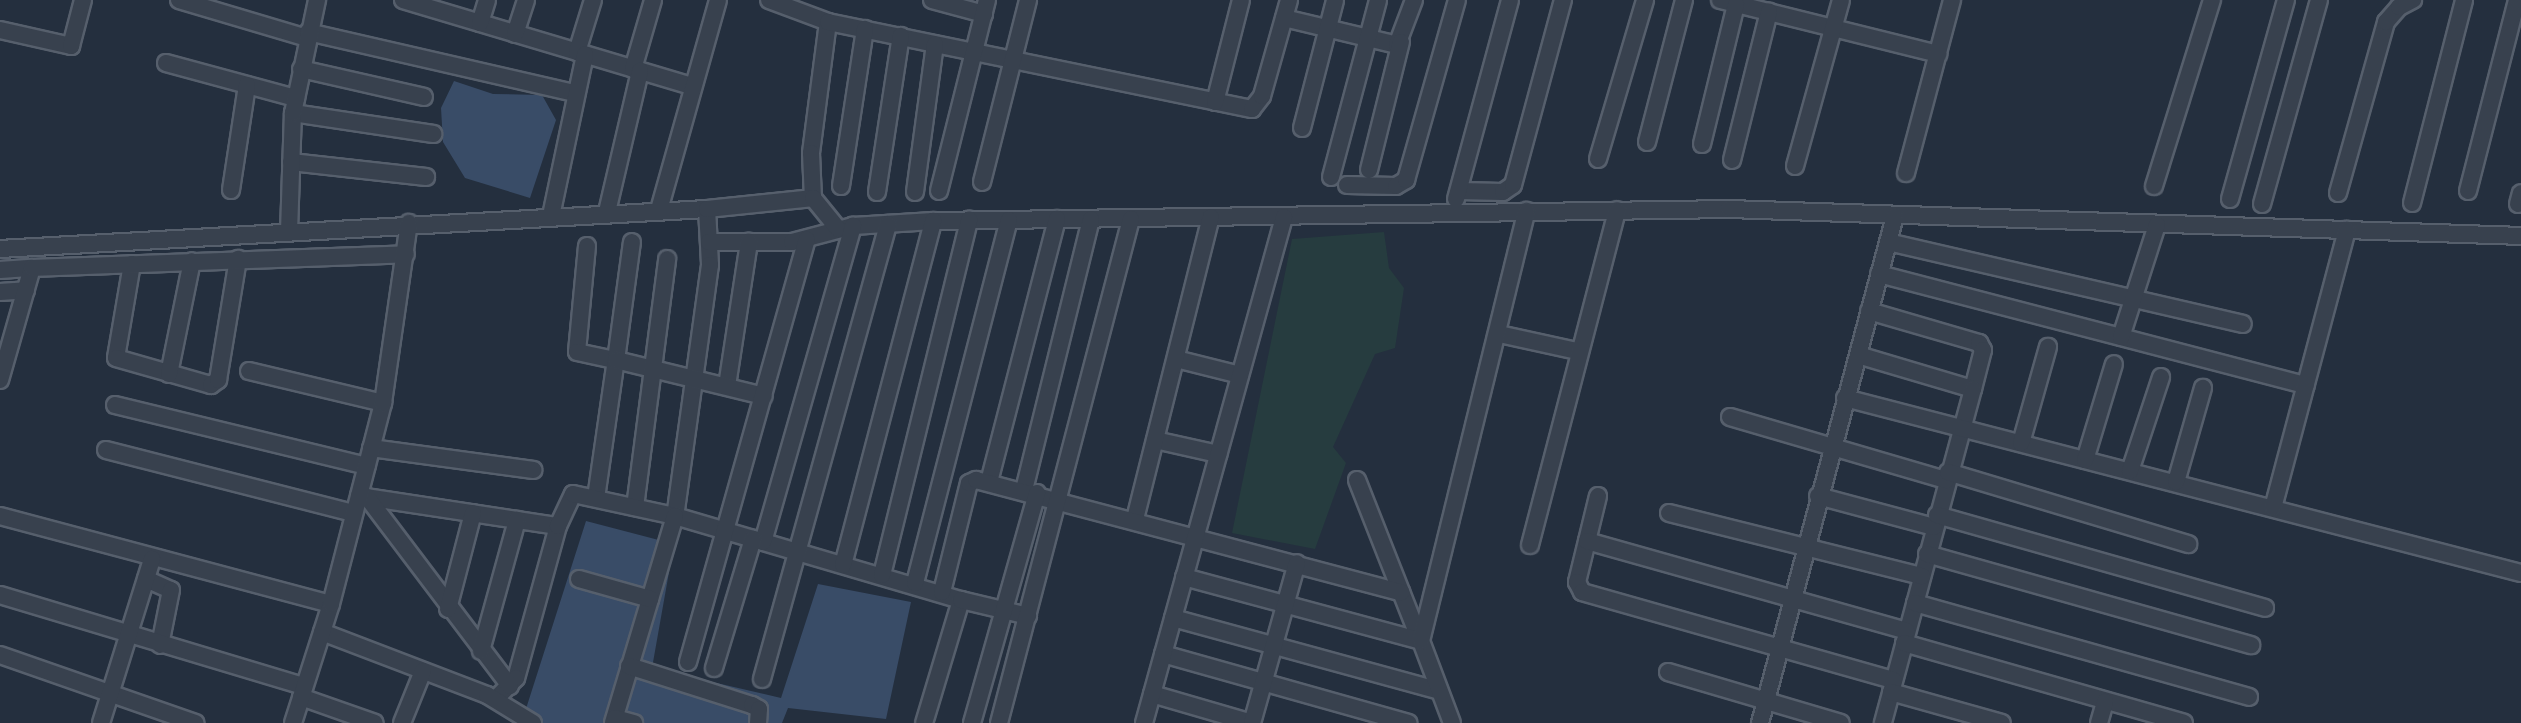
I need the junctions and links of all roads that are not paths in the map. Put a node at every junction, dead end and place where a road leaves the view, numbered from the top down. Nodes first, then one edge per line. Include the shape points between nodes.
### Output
1 (83, 0) edge
2 (179, 0) edge
3 (317, 0) edge
4 (403, 0) edge
5 (487, 0) edge
6 (526, 0) edge
7 (593, 0) edge
8 (653, 0) edge
9 (718, 0) edge
10 (769, 0) edge
11 (932, 0) edge
12 (1028, 0) edge
13 (1241, 0) edge
14 (1289, 0) edge
15 (1335, 0) edge
16 (1378, 0) edge
17 (1414, 0) edge
18 (1457, 0) edge
19 (1510, 0) edge
20 (1563, 0) edge
21 (1645, 0) edge
22 (1684, 0) edge
23 (1841, 0) edge
24 (1952, 0) edge
25 (2212, 0) edge
26 (2286, 0) edge
27 (2319, 0) edge
28 (2413, 0) edge
29 (2464, 0) edge
30 (2517, 0) edge
31 (1728, 2) edge
32 (209, 4) edge
33 (444, 6) edge
34 (985, 7) edge
35 (1769, 12) junction
36 (1284, 18) junction
37 (828, 22) junction
38 (480, 23) junction
39 (1834, 28) junction
40 (865, 29) junction
41 (1328, 29) junction
42 (0, 30) edge
43 (515, 34) junction
44 (308, 35) junction
45 (901, 36) junction
46 (1368, 39) junction
47 (1401, 42) junction
48 (935, 44) junction
49 (974, 52) junction
50 (581, 53) junction
51 (1938, 54) junction
52 (1012, 60) junction
53 (166, 63) dead end
54 (301, 69) junction
55 (637, 70) junction
56 (247, 85) junction
57 (691, 86) junction
58 (574, 93) junction
59 (424, 97) dead end
60 (1215, 102) junction
61 (295, 106) junction
62 (1302, 128) dead end
63 (433, 134) dead end
64 (1647, 142) dead end
65 (1702, 144) dead end
66 (1598, 159) dead end
67 (1732, 160) dead end
68 (291, 162) junction
69 (1795, 166) dead end
70 (1369, 170) dead end
71 (1906, 173) dead end
72 (426, 177) dead end
73 (1331, 177) dead end
74 (982, 182) dead end
75 (1347, 185) dead end
76 (841, 186) dead end
77 (2154, 186) dead end
78 (231, 190) dead end
79 (939, 191) dead end
80 (2468, 191) dead end
81 (877, 192) dead end
82 (915, 192) dead end
83 (2338, 193) dead end
84 (813, 198) junction
85 (2230, 199) dead end
86 (1456, 201) junction
87 (2412, 203) dead end
88 (2262, 204) dead end
89 (707, 209) junction
90 (659, 210) junction
91 (1617, 210) junction
92 (1527, 211) junction
93 (607, 212) junction
94 (551, 216) junction
95 (1895, 216) junction
96 (1211, 217) junction
97 (1284, 217) junction
98 (1057, 219) junction
99 (1091, 219) junction
100 (1131, 219) junction
101 (969, 220) junction
102 (1009, 220) junction
103 (933, 221) junction
104 (409, 223) junction
105 (888, 224) junction
106 (2157, 225) junction
107 (846, 228) junction
108 (2347, 230) junction
109 (289, 232) junction
110 (2521, 236) edge
111 (807, 239) junction
112 (632, 242) dead end
113 (709, 242) junction
114 (749, 242) junction
115 (1888, 242) junction
116 (587, 246) dead end
117 (0, 249) edge
118 (406, 254) junction
119 (238, 259) junction
120 (667, 259) dead end
121 (45, 260) junction
122 (192, 261) junction
123 (132, 264) junction
124 (0, 270) edge
125 (1879, 274) junction
126 (26, 290) junction
127 (0, 292) edge
128 (2134, 297) junction
129 (1869, 311) junction
130 (2243, 324) dead end
131 (1499, 334) junction
132 (2121, 337) junction
133 (2048, 347) dead end
134 (1577, 351) junction
135 (1858, 355) junction
136 (1176, 359) junction
137 (616, 360) junction
138 (2114, 364) dead end
139 (653, 368) junction
140 (249, 371) dead end
141 (169, 374) junction
142 (1240, 375) junction
143 (696, 377) junction
144 (2161, 377) dead end
145 (0, 380) edge
146 (2306, 385) junction
147 (727, 386) junction
148 (2203, 388) dead end
149 (1973, 389) junction
150 (764, 396) junction
151 (1845, 398) junction
152 (383, 403) junction
153 (115, 405) dead end
154 (1730, 417) dead end
155 (1961, 428) junction
156 (1155, 440) junction
157 (2021, 443) junction
158 (1831, 445) junction
159 (371, 448) junction
160 (106, 450) dead end
161 (1218, 454) junction
162 (2085, 460) junction
163 (367, 466) junction
164 (534, 470) dead end
165 (2130, 471) junction
166 (1947, 476) junction
167 (1357, 480) dead end
168 (989, 482) junction
169 (2176, 482) junction
170 (1030, 492) junction
171 (363, 496) junction
172 (1598, 496) dead end
173 (1818, 496) junction
174 (596, 498) junction
175 (1061, 499) junction
176 (635, 507) junction
177 (2273, 508) junction
178 (354, 513) junction
179 (473, 513) junction
180 (1669, 513) dead end
181 (0, 516) edge
182 (675, 516) junction
183 (1135, 519) junction
184 (517, 520) junction
185 (1936, 521) junction
186 (558, 526) junction
187 (727, 531) junction
188 (1196, 535) junction
189 (758, 540) junction
190 (1587, 541) junction
191 (2188, 544) dead end
192 (1530, 545) dead end
193 (1805, 549) junction
194 (800, 552) junction
195 (1927, 554) junction
196 (152, 559) junction
197 (1297, 563) junction
198 (843, 565) junction
199 (2521, 573) edge
200 (882, 575) junction
201 (1922, 576) junction
202 (1184, 577) junction
203 (146, 579) junction
204 (579, 579) dead end
205 (915, 583) junction
206 (942, 592) junction
207 (1401, 592) junction
208 (0, 595) edge
209 (650, 599) junction
210 (961, 600) junction
211 (1791, 600) junction
212 (1915, 603) junction
213 (331, 604) junction
214 (1284, 604) junction
215 (2265, 608) dead end
216 (448, 609) junction
217 (1005, 610) junction
218 (1028, 616) junction
219 (1173, 618) junction
220 (322, 632) junction
221 (129, 633) junction
222 (1906, 637) junction
223 (1421, 641) junction
224 (160, 645) junction
225 (1273, 645) junction
226 (2251, 645) dead end
227 (1779, 647) junction
228 (481, 651) junction
229 (1163, 654) junction
230 (0, 655) edge
231 (688, 662) dead end
232 (629, 666) junction
233 (714, 668) dead end
234 (423, 671) junction
235 (1668, 672) dead end
236 (762, 679) dead end
237 (1263, 682) junction
238 (510, 686) junction
239 (1893, 686) junction
240 (1439, 691) junction
241 (303, 692) junction
242 (1152, 694) junction
243 (110, 695) junction
244 (2249, 697) dead end
245 (496, 699) junction
246 (1766, 700) junction
247 (2105, 702) junction
248 (357, 720) edge
249 (614, 720) edge
250 (1402, 722) edge
251 (101, 723) edge
252 (195, 723) edge
253 (293, 723) edge
254 (375, 723) edge
255 (402, 723) edge
256 (533, 723) edge
257 (634, 723) edge
258 (758, 723) edge
259 (924, 723) edge
260 (972, 723) edge
261 (999, 723) edge
262 (1144, 723) edge
263 (1252, 723) edge
264 (1452, 723) edge
265 (1760, 723) edge
266 (1841, 723) edge
267 (1883, 723) edge
268 (2002, 723) edge
269 (2099, 723) edge
270 (2184, 723) edge

1 - 42 street via 71,46
2 - 32 street
3 - 44 street
4 - 33 street
5 - 38 street
6 - 43 street
7 - 50 street
8 - 55 street
9 - 57 street
10 - 37 street
11 - 34 street
12 - 52 street
13 - 60 street
14 - 36 street
15 - 41 street
16 - 46 street
17 - 47 street
18 - 75 street via 1406,180 1396,186
19 - 86 street
20 - 86 street via 1511,188
21 - 66 street
22 - 64 street
23 - 39 street
24 - 51 street
25 - 77 street
26 - 85 street
27 - 88 street
28 - 83 street via 2386,22
29 - 87 street
30 - 80 street
31 - 35 street
31 - 65 street
32 - 44 street
33 - 38 street
34 - 49 street
35 - 39 street
35 - 67 street
36 - 41 street
36 - 60 street via 1257,105 1242,109
37 - 40 street
37 - 84 street via 811,153
38 - 43 street
39 - 51 street
39 - 69 street
40 - 45 street
40 - 76 street
41 - 46 street
41 - 62 street
43 - 50 street
44 - 54 street
44 - 58 street
45 - 48 street
45 - 81 street
46 - 47 street
46 - 73 street
47 - 70 street
48 - 49 street
48 - 82 street
49 - 52 street
49 - 79 street
50 - 55 street
50 - 58 street
51 - 71 street
52 - 60 street
52 - 74 street
53 - 56 street
54 - 59 street
54 - 61 street
55 - 57 street
55 - 93 street
56 - 61 street
56 - 78 street
57 - 90 street
58 - 94 street
61 - 63 street
61 - 68 street
68 - 72 street
68 - 109 street
84 - 89 street
84 - 107 street
86 - 92 street
86 - 97 street
89 - 90 street
89 - 113 street
90 - 93 street
91 - 92 street
91 - 95 street
91 - 134 street
92 - 131 street
93 - 94 street
94 - 104 street
95 - 106 street
95 - 115 street
96 - 97 street
96 - 100 street
96 - 136 street
97 - 142 street
98 - 99 street
98 - 102 street
98 - 168 street
99 - 100 street
99 - 170 street
100 - 175 street
101 - 102 street
101 - 103 street
101 - 200 street
102 - 205 street
103 - 105 street
103 - 198 street
104 - 109 street
104 - 118 street
105 - 107 street
105 - 194 street
106 - 108 street
106 - 128 street
107 - 111 street
107 - 189 street
108 - 110 street
108 - 146 street
109 - 121 street
111 - 114 street
111 - 150 street
112 - 137 street
113 - 114 street
113 - 143 street
114 - 147 street
115 - 125 street
115 - 128 street
116 - 137 street via 577,352
117 - 121 street
118 - 119 street
118 - 152 street
119 - 122 street
119 - 141 street via 216,383
120 - 139 street
121 - 123 street
121 - 124 street
121 - 126 street
122 - 123 street
122 - 141 street
123 - 141 street via 114,355
125 - 129 street
125 - 132 street
126 - 127 street
126 - 145 street
128 - 130 street
128 - 132 street
129 - 135 street
129 - 149 street via 1979,343 1983,350
131 - 134 street
131 - 223 street
132 - 146 street
133 - 157 street
134 - 192 street
135 - 149 street
135 - 151 street
136 - 142 street
136 - 156 street
137 - 139 street
137 - 174 street
138 - 162 street
139 - 143 street
139 - 176 street
140 - 152 street
142 - 161 street
143 - 147 street
143 - 182 street
144 - 165 street
146 - 177 street
147 - 150 street
148 - 169 street
149 - 155 street
150 - 187 street
151 - 155 street
151 - 158 street
152 - 159 street
153 - 163 street
154 - 158 street
155 - 157 street
155 - 166 street
156 - 161 street
156 - 183 street
157 - 162 street
158 - 166 street
158 - 173 street
159 - 163 street
159 - 164 street
160 - 178 street
161 - 188 street
162 - 165 street
163 - 171 street
165 - 169 street
166 - 185 street
166 - 191 street
167 - 207 street
168 - 170 street
168 - 206 street via 969,483
169 - 177 street
170 - 175 street
170 - 217 street
171 - 178 street
171 - 179 street
171 - 216 street
172 - 190 street
173 - 185 street
173 - 193 street
174 - 176 street
174 - 186 street via 571,495
175 - 183 street
175 - 218 street
176 - 182 street
177 - 199 street
178 - 213 street
179 - 184 street
179 - 216 street
180 - 193 street
181 - 196 street
182 - 187 street
182 - 209 street
183 - 188 street
184 - 186 street
184 - 228 street
185 - 195 street
185 - 215 street
186 - 238 street
187 - 189 street
187 - 231 street
188 - 197 street
188 - 202 street
189 - 194 street
189 - 233 street
190 - 211 street
190 - 227 street via 1577,582 1582,592
193 - 201 street
193 - 211 street
194 - 198 street
194 - 236 street
195 - 201 street
195 - 226 street
196 - 203 street
196 - 213 street
197 - 207 street
197 - 214 street
198 - 200 street
200 - 205 street
201 - 212 street
202 - 214 street
202 - 219 street
203 - 221 street
203 - 224 street via 171,590
204 - 209 street
205 - 206 street
206 - 210 street
207 - 223 street
208 - 221 street
209 - 232 street
210 - 217 street
210 - 259 street
211 - 222 street
211 - 227 street
212 - 222 street
212 - 244 street
213 - 220 street
214 - 223 street
214 - 225 street
216 - 228 street
217 - 218 street
217 - 260 street
218 - 261 street
219 - 225 street
219 - 229 street
220 - 234 street
220 - 241 street
221 - 224 street
221 - 243 street
222 - 239 street
222 - 247 street
223 - 240 street
224 - 241 street
225 - 237 street
225 - 240 street
227 - 239 street
227 - 246 street
228 - 238 street
229 - 237 street
229 - 242 street
230 - 243 street
232 - 249 street
232 - 258 street via 752,705 759,709
234 - 245 street
234 - 255 street
235 - 246 street
237 - 250 street
237 - 263 street
238 - 245 street
239 - 267 street
239 - 268 street
240 - 264 street
241 - 248 street
241 - 253 street
242 - 262 street
242 - 263 street
243 - 251 street
243 - 252 street
245 - 256 street
246 - 265 street
246 - 266 street
247 - 269 street
247 - 270 street
248 - 254 street
249 - 257 street

